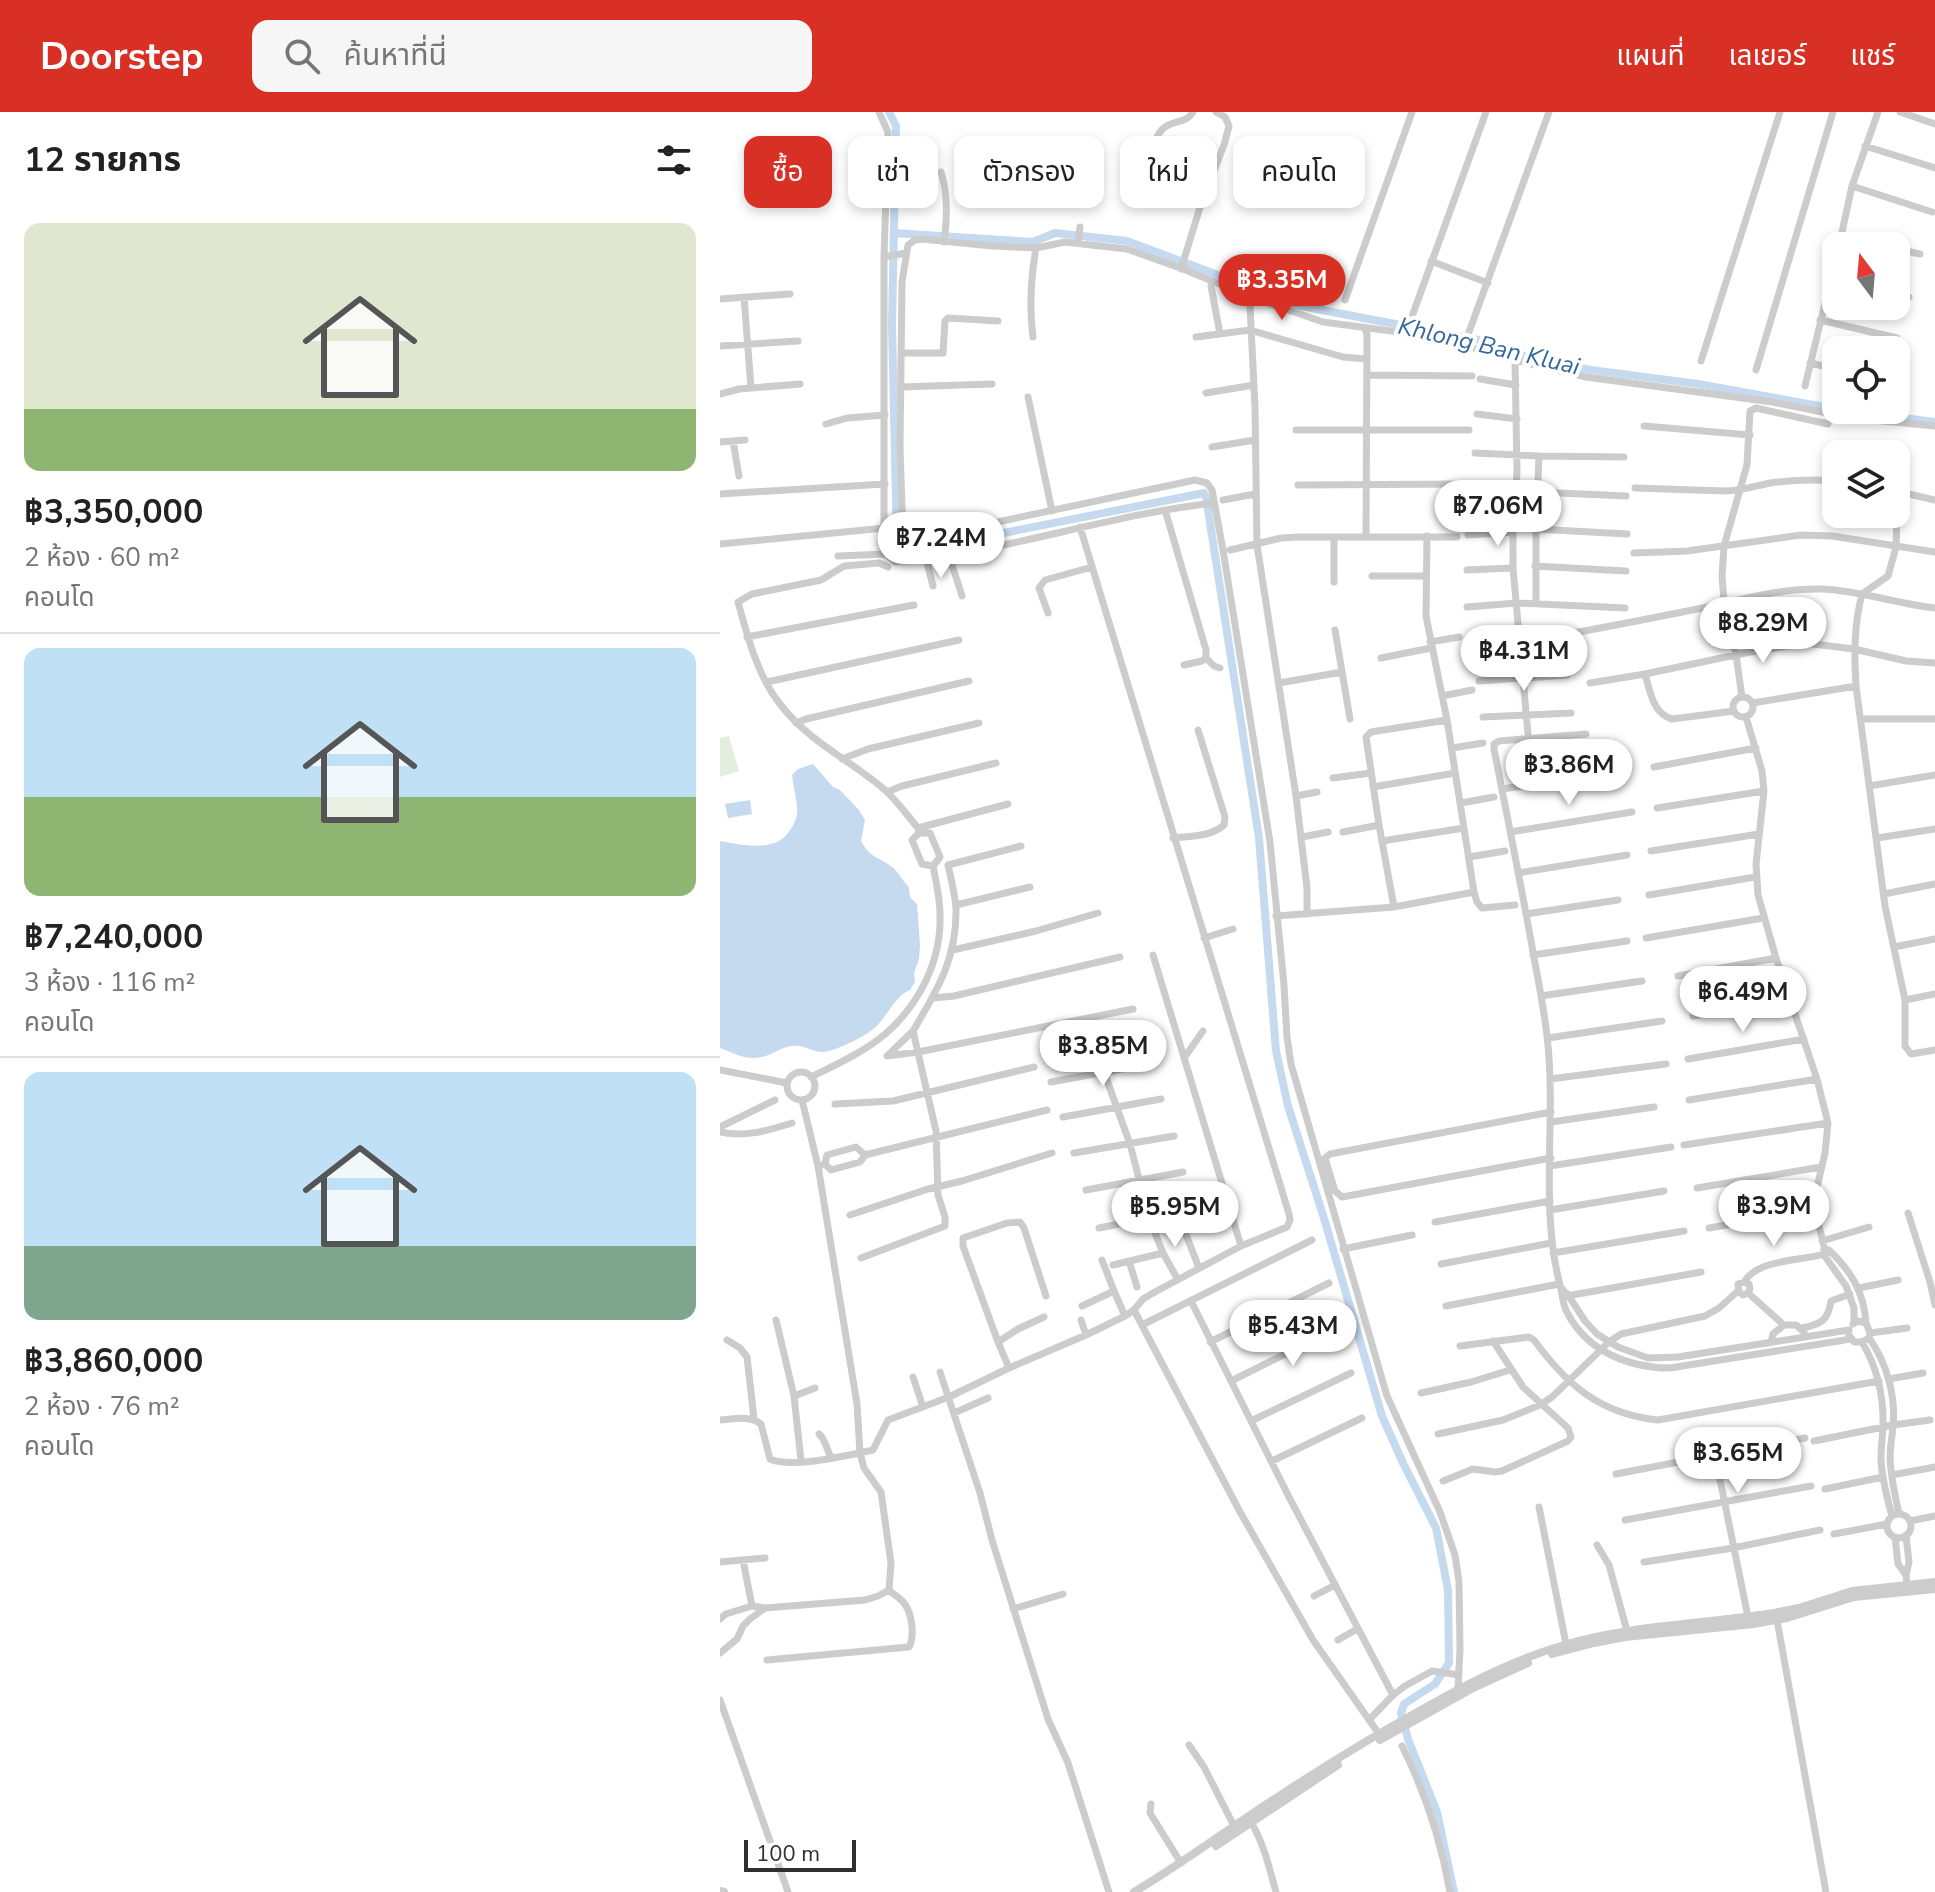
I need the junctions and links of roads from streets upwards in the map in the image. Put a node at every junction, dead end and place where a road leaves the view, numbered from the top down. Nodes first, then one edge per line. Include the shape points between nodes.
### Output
1 (879, 112) edge
2 (1193, 112) edge
3 (1216, 112) edge
4 (1412, 112) edge
5 (1486, 112) edge
6 (1549, 112) edge
7 (1780, 112) edge
8 (1833, 112) edge
9 (1878, 112) edge
10 (1900, 112) edge
11 (1935, 124) edge
12 (1157, 136) edge
13 (1865, 146) junction
14 (1217, 163) edge
15 (1935, 168) edge
16 (941, 172) dead end
17 (1852, 186) junction
18 (1200, 208) edge
19 (1932, 212) dead end
20 (1080, 228) dead end
21 (1843, 232) edge
22 (944, 240) junction
23 (1079, 242) junction
24 (1036, 248) junction
25 (1910, 252) edge
26 (902, 254) junction
27 (1920, 254) dead end
28 (885, 256) junction
29 (1431, 261) junction
30 (1182, 267) junction
31 (1488, 283) junction
32 (1211, 286) dead end
33 (790, 294) dead end
34 (744, 297) junction
35 (720, 299) edge
36 (1345, 300) dead end
37 (1250, 306) dead end
38 (1822, 314) edge
39 (1820, 320) junction
40 (998, 321) dead end
41 (1365, 328) junction
42 (1250, 330) junction
43 (1407, 331) junction
44 (1220, 334) junction
45 (1888, 336) edge
46 (1033, 337) dead end
47 (1196, 337) dead end
48 (798, 341) dead end
49 (748, 344) junction
50 (1464, 344) junction
51 (720, 346) edge
52 (901, 353) junction
53 (1367, 359) junction
54 (1515, 360) junction
55 (1701, 361) dead end
56 (1810, 363) junction
57 (1822, 366) edge
58 (1756, 370) dead end
59 (1367, 375) junction
60 (800, 384) dead end
61 (992, 384) dead end
62 (1254, 385) junction
63 (1516, 385) junction
64 (1805, 386) dead end
65 (901, 387) junction
66 (751, 388) junction
67 (1206, 393) dead end
68 (720, 394) edge
69 (1028, 397) dead end
70 (1477, 414) dead end
71 (885, 415) junction
72 (1517, 419) junction
73 (1822, 423) edge
74 (826, 424) dead end
75 (1644, 426) dead end
76 (1935, 426) edge
77 (1296, 430) dead end
78 (1367, 430) junction
79 (1469, 430) dead end
80 (1750, 435) junction
81 (745, 440) dead end
82 (1255, 440) junction
83 (733, 441) junction
84 (720, 442) edge
85 (1212, 447) dead end
86 (1475, 453) dead end
87 (1517, 456) junction
88 (1539, 456) junction
89 (1624, 457) dead end
90 (739, 476) dead end
91 (1822, 481) edge
92 (885, 484) junction
93 (1367, 484) junction
94 (1463, 484) dead end
95 (1298, 485) dead end
96 (1635, 488) dead end
97 (1740, 491) junction
98 (1537, 492) junction
99 (720, 494) edge
100 (1255, 494) junction
101 (1515, 494) junction
102 (1910, 494) edge
103 (1467, 496) dead end
104 (1626, 496) dead end
105 (1223, 500) dead end
106 (1935, 500) edge
107 (1213, 503) junction
108 (1165, 510) junction
109 (1052, 511) junction
110 (1080, 527) junction
111 (885, 528) junction
112 (1896, 528) edge
113 (1536, 529) junction
114 (1513, 532) junction
115 (1627, 534) dead end
116 (1468, 535) dead end
117 (1366, 536) junction
118 (1427, 536) junction
119 (1334, 537) junction
120 (1457, 537) dead end
121 (720, 544) edge
122 (1257, 545) junction
123 (1724, 546) junction
124 (1896, 547) junction
125 (1230, 550) dead end
126 (1935, 552) edge
127 (1634, 553) dead end
128 (886, 554) junction
129 (949, 555) junction
130 (838, 556) dead end
131 (926, 559) junction
132 (1535, 566) junction
133 (888, 567) dead end
134 (1092, 567) junction
135 (1513, 568) junction
136 (1467, 570) dead end
137 (1626, 571) dead end
138 (1372, 576) dead end
139 (1426, 576) junction
140 (1334, 582) dead end
141 (933, 586) dead end
142 (1862, 594) junction
143 (962, 596) dead end
144 (1724, 602) junction
145 (1517, 603) junction
146 (1536, 603) junction
147 (914, 605) dead end
148 (1467, 607) dead end
149 (1625, 608) dead end
150 (1935, 608) edge
151 (1048, 613) dead end
152 (1335, 630) dead end
153 (747, 637) junction
154 (1459, 637) dead end
155 (959, 640) dead end
156 (1521, 641) junction
157 (1472, 644) dead end
158 (1431, 645) junction
159 (1854, 649) junction
160 (1736, 655) junction
161 (1206, 658) junction
162 (1381, 658) dead end
163 (1935, 663) edge
164 (1184, 665) dead end
165 (1220, 668) dead end
166 (1342, 672) junction
167 (1645, 674) junction
168 (1567, 675) dead end
169 (1523, 678) junction
170 (969, 681) dead end
171 (1479, 681) dead end
172 (767, 682) junction
173 (1279, 683) junction
174 (1590, 683) dead end
175 (1856, 686) junction
176 (1472, 690) dead end
177 (1442, 696) junction
178 (1742, 697) junction
179 (1753, 703) junction
180 (1734, 711) junction
181 (1571, 713) dead end
182 (1526, 715) junction
183 (1483, 717) dead end
184 (1746, 717) junction
185 (1350, 719) dead end
186 (1861, 719) junction
187 (1935, 719) edge
188 (1447, 720) junction
189 (796, 723) junction
190 (979, 723) dead end
191 (1198, 730) dead end
192 (1528, 734) dead end
193 (1586, 734) dead end
194 (1483, 743) dead end
195 (1452, 748) junction
196 (1756, 748) junction
197 (842, 759) junction
198 (996, 763) dead end
199 (1654, 767) dead end
200 (1628, 770) dead end
201 (1371, 773) junction
202 (1455, 773) junction
203 (1935, 775) edge
204 (1333, 778) dead end
205 (1869, 786) junction
206 (1373, 787) junction
207 (1502, 789) junction
208 (1764, 791) junction
209 (887, 792) junction
210 (1317, 792) dead end
211 (1296, 796) junction
212 (1494, 797) dead end
213 (1461, 803) junction
214 (1008, 804) dead end
215 (1657, 808) dead end
216 (1632, 812) dead end
217 (1379, 825) junction
218 (1464, 828) junction
219 (1935, 829) edge
220 (918, 830) junction
221 (1328, 832) dead end
222 (1343, 832) dead end
223 (1510, 832) junction
224 (1759, 834) junction
225 (1302, 837) junction
226 (1173, 838) junction
227 (1877, 838) junction
228 (1382, 841) junction
229 (1021, 846) dead end
230 (1505, 851) dead end
231 (1651, 851) dead end
232 (1627, 855) dead end
233 (1469, 857) junction
234 (933, 866) junction
235 (1518, 873) junction
236 (1755, 877) junction
237 (1935, 884) edge
238 (1030, 887) dead end
239 (1474, 892) junction
240 (1884, 894) junction
241 (1649, 895) dead end
242 (1618, 900) dead end
243 (956, 905) junction
244 (1515, 905) dead end
245 (1394, 907) junction
246 (1098, 913) dead end
247 (1307, 914) junction
248 (1526, 914) junction
249 (1276, 916) junction
250 (1763, 918) junction
251 (1233, 929) dead end
252 (1204, 938) junction
253 (1646, 938) dead end
254 (1935, 939) edge
255 (1627, 941) dead end
256 (1894, 947) junction
257 (953, 950) junction
258 (1153, 955) dead end
259 (1533, 955) junction
260 (1120, 957) dead end
261 (1776, 958) junction
262 (1678, 976) dead end
263 (1642, 981) dead end
264 (1935, 994) edge
265 (1541, 996) junction
266 (933, 998) junction
267 (1790, 999) junction
268 (1905, 1000) junction
269 (1133, 1009) dead end
270 (1693, 1016) dead end
271 (1662, 1021) dead end
272 (1139, 1028) dead end
273 (913, 1031) junction
274 (1203, 1031) dead end
275 (1548, 1038) junction
276 (1092, 1039) junction
277 (1804, 1039) junction
278 (1044, 1050) dead end
279 (1935, 1050) edge
280 (918, 1052) junction
281 (1184, 1058) junction
282 (1688, 1059) dead end
283 (1149, 1064) dead end
284 (1666, 1064) dead end
285 (1034, 1067) dead end
286 (720, 1070) edge
287 (1103, 1073) junction
288 (811, 1077) junction
289 (1550, 1079) junction
290 (1817, 1079) junction
291 (1051, 1082) dead end
292 (787, 1083) junction
293 (929, 1093) junction
294 (1161, 1099) dead end
295 (775, 1100) dead end
296 (802, 1100) junction
297 (1689, 1100) dead end
298 (835, 1104) dead end
299 (1654, 1107) dead end
300 (1116, 1108) junction
301 (1047, 1110) dead end
302 (1551, 1112) junction
303 (1063, 1117) dead end
304 (1551, 1122) junction
305 (792, 1123) dead end
306 (1828, 1123) junction
307 (720, 1129) edge
308 (1174, 1136) dead end
309 (937, 1137) junction
310 (1130, 1144) junction
311 (1684, 1145) dead end
312 (1671, 1147) dead end
313 (1052, 1153) dead end
314 (1074, 1153) dead end
315 (865, 1155) junction
316 (1550, 1162) junction
317 (822, 1165) junction
318 (1821, 1167) junction
319 (1183, 1172) dead end
320 (1140, 1181) junction
321 (938, 1186) junction
322 (1697, 1188) dead end
323 (1086, 1190) dead end
324 (1664, 1191) dead end
325 (1550, 1205) junction
326 (1815, 1210) junction
327 (1908, 1213) dead end
328 (850, 1215) dead end
329 (1149, 1218) junction
330 (1180, 1219) dead end
331 (1435, 1222) dead end
332 (1869, 1227) dead end
333 (1099, 1228) dead end
334 (1709, 1228) dead end
335 (1684, 1231) dead end
336 (1412, 1235) dead end
337 (1312, 1240) dead end
338 (1551, 1243) junction
339 (1241, 1246) junction
340 (1825, 1248) junction
341 (1343, 1249) junction
342 (1163, 1253) junction
343 (1553, 1253) junction
344 (861, 1258) dead end
345 (1102, 1260) dead end
346 (1129, 1261) junction
347 (1441, 1264) dead end
348 (1113, 1265) dead end
349 (1199, 1268) junction
350 (1701, 1272) dead end
351 (1729, 1278) dead end
352 (1178, 1280) junction
353 (1898, 1280) dead end
354 (1329, 1283) dead end
355 (1740, 1286) junction
356 (1137, 1287) dead end
357 (1859, 1288) junction
358 (1114, 1291) junction
359 (1562, 1292) junction
360 (1850, 1294) junction
361 (1046, 1296) dead end
362 (1191, 1301) junction
363 (1935, 1305) edge
364 (1082, 1306) dead end
365 (1446, 1306) dead end
366 (1134, 1310) junction
367 (1125, 1316) junction
368 (1044, 1317) dead end
369 (776, 1320) dead end
370 (1081, 1320) dead end
371 (1866, 1323) junction
372 (1142, 1325) junction
373 (1784, 1325) junction
374 (1342, 1326) dead end
375 (1852, 1326) junction
376 (1802, 1328) junction
377 (1907, 1328) dead end
378 (1086, 1335) junction
379 (1807, 1336) junction
380 (1867, 1338) junction
381 (1851, 1339) junction
382 (727, 1340) dead end
383 (1493, 1341) junction
384 (998, 1342) junction
385 (1210, 1342) junction
386 (1609, 1342) junction
387 (1771, 1342) junction
388 (1460, 1346) dead end
389 (1743, 1347) junction
390 (1602, 1349) junction
391 (1745, 1356) junction
392 (1009, 1368) junction
393 (1510, 1370) junction
394 (940, 1372) dead end
395 (1351, 1373) dead end
396 (1923, 1373) dead end
397 (913, 1377) dead end
398 (1889, 1379) junction
399 (1231, 1381) junction
400 (1879, 1381) junction
401 (1568, 1382) junction
402 (815, 1388) dead end
403 (1421, 1393) dead end
404 (794, 1396) junction
405 (949, 1397) junction
406 (988, 1398) dead end
407 (1540, 1405) junction
408 (923, 1407) junction
409 (954, 1413) junction
410 (1362, 1418) dead end
411 (754, 1419) junction
412 (720, 1420) edge
413 (1930, 1420) dead end
414 (1251, 1421) junction
415 (1893, 1425) junction
416 (1883, 1428) junction
417 (819, 1434) dead end
418 (1438, 1434) dead end
419 (1805, 1438) dead end
420 (1814, 1441) dead end
421 (860, 1453) junction
422 (1715, 1455) junction
423 (832, 1458) junction
424 (801, 1461) junction
425 (1272, 1461) junction
426 (1935, 1467) edge
427 (1616, 1474) dead end
428 (1888, 1476) junction
429 (1443, 1481) dead end
430 (1811, 1486) dead end
431 (1825, 1489) dead end
432 (1724, 1502) junction
433 (1539, 1507) dead end
434 (1896, 1515) junction
435 (1935, 1516) edge
436 (1625, 1520) dead end
437 (1910, 1521) junction
438 (1887, 1524) junction
439 (1820, 1530) dead end
440 (1834, 1534) dead end
441 (1906, 1535) junction
442 (1895, 1537) junction
443 (1597, 1545) dead end
444 (1733, 1548) junction
445 (765, 1558) dead end
446 (743, 1560) junction
447 (720, 1562) edge
448 (1644, 1562) dead end
449 (1935, 1582) edge
450 (1907, 1584) junction
451 (1335, 1585) junction
452 (1935, 1589) edge
453 (889, 1590) junction
454 (1063, 1594) dead end
455 (1314, 1596) dead end
456 (752, 1606) junction
457 (765, 1608) junction
458 (1013, 1609) junction
459 (1748, 1617) junction
460 (720, 1619) edge
461 (1777, 1620) junction
462 (1357, 1629) junction
463 (1627, 1631) junction
464 (1338, 1640) dead end
465 (1566, 1644) junction
466 (720, 1653) edge
467 (767, 1660) dead end
468 (1454, 1674) junction
469 (1459, 1692) junction
470 (1393, 1695) junction
471 (720, 1700) edge
472 (1369, 1720) junction
473 (1380, 1737) junction
474 (1189, 1745) dead end
475 (1402, 1746) dead end
476 (1151, 1804) dead end
477 (1251, 1822) junction
478 (1234, 1826) junction
479 (1181, 1863) junction
480 (788, 1892) edge
481 (1109, 1892) edge
482 (1134, 1892) edge
483 (1145, 1892) edge
484 (1276, 1892) edge
485 (1450, 1892) edge
486 (1826, 1892) edge

1 - 28 street via 888,132
2 - 12 street
3 - 14 street via 1229,126
4 - 36 street
5 - 29 street
6 - 31 street
7 - 55 street
8 - 58 street
9 - 13 street
10 - 11 street
13 - 15 street
13 - 17 street
16 - 22 street
17 - 19 street
17 - 21 street
18 - 30 street
20 - 23 street
22 - 24 street
22 - 26 street via 915,240
23 - 24 street
23 - 30 street via 1127,249
24 - 46 street
25 - 27 street
26 - 28 street
26 - 52 street
28 - 71 street
29 - 31 street
29 - 43 street
30 - 41 street via 1323,322
31 - 50 street
32 - 44 street
33 - 34 street
34 - 35 street
34 - 49 street
37 - 42 street
38 - 39 street
39 - 45 street
39 - 56 street
40 - 52 street via 948,318 943,353
41 - 43 street
41 - 53 street
42 - 44 street
42 - 53 street
42 - 62 street
43 - 50 street
44 - 47 street
48 - 49 street
49 - 51 street
49 - 66 street
50 - 54 street
52 - 65 street
53 - 59 street
54 - 63 street
54 - 76 street via 1586,377
56 - 57 street
56 - 64 street
59 - 63 street via 1476,378
59 - 78 street
60 - 66 street
61 - 65 street
62 - 67 street
62 - 82 street
63 - 72 street
65 - 109 street via 903,536 908,541
66 - 68 street
69 - 109 street
70 - 72 street
71 - 74 street
71 - 92 street
72 - 87 street
73 - 80 street via 1756,408 1750,411
75 - 80 street
77 - 78 street
78 - 79 street
78 - 93 street
80 - 97 street
81 - 83 street
82 - 85 street
82 - 100 street
83 - 84 street
83 - 90 street
86 - 87 street
87 - 88 street
87 - 101 street
88 - 89 street
88 - 98 street
91 - 97 street via 1771,483
92 - 99 street
92 - 111 street
93 - 94 street
93 - 95 street
93 - 117 street
96 - 97 street
97 - 123 street
98 - 104 street
98 - 113 street
100 - 105 street
100 - 122 street
101 - 103 street
101 - 114 street
102 - 106 street
107 - 108 street
107 - 109 street via 1207,483 1195,480
107 - 249 street via 1270,842
108 - 110 street
108 - 161 street
110 - 129 street
110 - 134 street
111 - 121 street
111 - 128 street
112 - 124 street
113 - 115 street
113 - 132 street
114 - 116 street
114 - 135 street
117 - 118 street
117 - 119 street
118 - 120 street
118 - 139 street
119 - 122 street via 1281,538
119 - 140 street
122 - 125 street
122 - 173 street
123 - 124 street via 1801,535
123 - 127 street
123 - 144 street
124 - 126 street
124 - 142 street via 1888,576
128 - 130 street
128 - 131 street via 895,562
129 - 131 street
129 - 143 street
131 - 141 street
132 - 137 street
132 - 146 street
133 - 153 street via 844,566 821,580 743,597 738,602
134 - 151 street via 1042,583
134 - 226 street
135 - 136 street
135 - 145 street
138 - 139 street
139 - 158 street
142 - 144 street via 1801,589
142 - 150 street
142 - 159 street
144 - 156 street
144 - 160 street
145 - 146 street
145 - 148 street
145 - 156 street
146 - 149 street
147 - 153 street
152 - 166 street
153 - 172 street
154 - 158 street
155 - 172 street
156 - 157 street
156 - 169 street
158 - 162 street
158 - 177 street
159 - 160 street via 1805,643
159 - 163 street
159 - 175 street
160 - 167 street
160 - 178 street
161 - 164 street
161 - 165 street
166 - 173 street
166 - 185 street
167 - 174 street
167 - 180 street via 1652,698 1666,718
168 - 169 street
169 - 171 street
169 - 182 street
170 - 189 street
172 - 189 street
173 - 211 street
175 - 179 street
175 - 186 street
176 - 177 street
177 - 188 street
178 - 179 street
178 - 180 street
179 - 184 street
180 - 184 street
181 - 182 street
182 - 183 street
182 - 192 street
184 - 196 street
186 - 187 street
186 - 205 street
188 - 195 street
188 - 201 street via 1371,732 1366,741
189 - 197 street
190 - 197 street
191 - 226 street via 1224,825 1206,835
193 - 207 street via 1496,743
194 - 195 street
195 - 202 street
196 - 199 street
196 - 208 street
197 - 209 street
198 - 209 street
200 - 207 street
201 - 204 street
201 - 206 street
202 - 206 street
202 - 213 street
203 - 205 street
205 - 227 street
206 - 217 street
207 - 223 street
208 - 215 street
208 - 224 street
209 - 220 street
210 - 211 street
211 - 225 street
212 - 213 street
213 - 218 street
214 - 220 street
216 - 223 street
217 - 222 street
217 - 228 street
218 - 228 street
218 - 233 street
219 - 227 street
220 - 234 street via 912,840 922,864
220 - 234 street via 930,833 940,857
221 - 225 street
223 - 235 street
224 - 231 street
224 - 236 street
225 - 247 street
226 - 252 street
227 - 240 street
228 - 245 street
229 - 243 street via 948,865
230 - 233 street
232 - 235 street
233 - 239 street
234 - 288 street via 939,937 927,981 898,1022 866,1048
235 - 248 street
236 - 241 street
236 - 250 street
237 - 240 street
238 - 243 street
239 - 244 street via 1482,908
239 - 245 street
240 - 256 street
242 - 248 street
243 - 257 street
245 - 247 street
246 - 257 street
247 - 249 street
248 - 259 street
249 - 341 street via 1291,1064
250 - 253 street
250 - 261 street
251 - 252 street
252 - 339 street via 1290,1220 1287,1227
254 - 256 street
255 - 259 street
256 - 268 street
257 - 266 street
258 - 281 street
259 - 265 street
260 - 266 street
261 - 262 street
261 - 267 street
263 - 265 street
264 - 268 street
265 - 275 street
266 - 273 street
267 - 270 street
267 - 277 street
268 - 279 street via 1906,1050
269 - 280 street
271 - 275 street
272 - 276 street
273 - 280 street
273 - 280 street via 887,1056
274 - 281 street
275 - 289 street
276 - 278 street
276 - 287 street
277 - 282 street
277 - 290 street
280 - 293 street
281 - 339 street
283 - 287 street
284 - 289 street
285 - 293 street
286 - 292 street
287 - 291 street
287 - 300 street
288 - 292 street via 799,1072
288 - 296 street via 814,1089
289 - 302 street
290 - 297 street
290 - 306 street
292 - 296 street via 791,1096
293 - 298 street
293 - 309 street
294 - 300 street
295 - 307 street
296 - 317 street
299 - 304 street
300 - 303 street
300 - 310 street
301 - 309 street
302 - 304 street
302 - 316 street via 1325,1158 1335,1191 1342,1197
304 - 316 street
305 - 307 street via 743,1134
306 - 311 street
306 - 318 street
308 - 310 street
309 - 315 street
309 - 321 street
310 - 314 street
310 - 320 street
312 - 316 street
313 - 321 street
315 - 317 street via 860,1162 831,1170
315 - 317 street via 856,1147 827,1155
316 - 325 street
317 - 421 street
318 - 322 street
318 - 326 street
319 - 320 street
320 - 323 street
320 - 329 street
321 - 328 street
321 - 344 street via 945,1226
324 - 325 street
325 - 331 street
325 - 338 street
326 - 334 street
326 - 340 street
327 - 363 street
329 - 333 street
329 - 342 street
330 - 349 street
332 - 340 street
335 - 343 street
336 - 341 street
337 - 362 street
338 - 343 street
338 - 347 street
339 - 349 street
340 - 355 street via 1756,1270
340 - 357 street
340 - 360 street
341 - 468 street via 1387,1396 1455,1555 1460,1660
342 - 346 street
342 - 352 street
343 - 359 street
345 - 358 street
346 - 348 street
346 - 356 street
349 - 352 street
350 - 359 street
351 - 355 street
352 - 366 street via 1143,1299
353 - 357 street
354 - 385 street
355 - 373 street via 1743,1295 1748,1293
355 - 386 street via 1705,1316 1628,1331
357 - 371 street
358 - 364 street
358 - 367 street
359 - 365 street
359 - 386 street
359 - 390 street via 1568,1316
360 - 375 street
360 - 376 street via 1831,1301 1822,1321
361 - 384 street via 1020,1222 963,1238
362 - 372 street
362 - 385 street
366 - 367 street
366 - 372 street
367 - 378 street
368 - 384 street
369 - 404 street
370 - 378 street
371 - 375 street
371 - 380 street
372 - 472 street via 1318,1650
373 - 376 street
373 - 387 street
374 - 399 street
375 - 379 street
375 - 381 street
376 - 379 street
377 - 380 street
378 - 392 street
379 - 387 street
380 - 381 street
380 - 398 street
380 - 400 street
381 - 391 street
382 - 411 street via 747,1357
383 - 388 street
383 - 393 street
383 - 401 street via 1529,1337
384 - 392 street
385 - 399 street
386 - 389 street via 1662,1359
386 - 390 street
387 - 389 street
389 - 391 street
390 - 391 street via 1653,1368
390 - 401 street
392 - 405 street
393 - 403 street
393 - 407 street
394 - 405 street
395 - 414 street
396 - 398 street
397 - 408 street
398 - 415 street
399 - 414 street
400 - 401 street via 1658,1420 1620,1411
400 - 416 street
401 - 407 street
402 - 404 street
404 - 424 street
405 - 408 street
405 - 409 street
406 - 409 street
407 - 418 street via 1503,1420
407 - 429 street via 1568,1428 1568,1441 1502,1471 1473,1469
408 - 421 street via 888,1420 873,1450
409 - 458 street
410 - 425 street
411 - 412 street
411 - 424 street via 761,1424 770,1459
413 - 415 street
414 - 425 street
415 - 416 street
415 - 428 street
416 - 420 street
416 - 428 street via 1881,1459
417 - 423 street
419 - 422 street
421 - 423 street
421 - 453 street via 881,1492 891,1563
422 - 427 street
422 - 432 street
423 - 424 street
425 - 451 street
426 - 428 street
428 - 431 street
428 - 434 street
430 - 432 street
432 - 436 street
432 - 444 street
433 - 465 street
434 - 437 street
434 - 438 street
435 - 437 street
437 - 441 street
438 - 440 street
438 - 442 street
439 - 444 street
441 - 442 street
441 - 450 street
442 - 450 street
443 - 463 street via 1609,1565
444 - 448 street
444 - 459 street
445 - 446 street
446 - 447 street
446 - 456 street
449 - 450 street
450 - 452 street
450 - 459 street via 1852,1591
450 - 461 street
451 - 455 street
451 - 462 street
453 - 457 street via 865,1600
453 - 467 street via 909,1614 909,1647
454 - 458 street
456 - 457 street
456 - 460 street
457 - 466 street
458 - 481 street
459 - 463 street
461 - 469 street via 1594,1643 1521,1665
461 - 486 street
462 - 464 street
462 - 470 street
463 - 465 street
465 - 469 street via 1517,1661
468 - 469 street
468 - 470 street via 1428,1673
469 - 473 street
470 - 472 street
471 - 480 street
472 - 473 street
473 - 477 street
473 - 478 street
474 - 478 street
475 - 485 street via 1428,1805
476 - 479 street via 1150,1813
477 - 483 street
477 - 484 street
478 - 479 street
479 - 482 street

